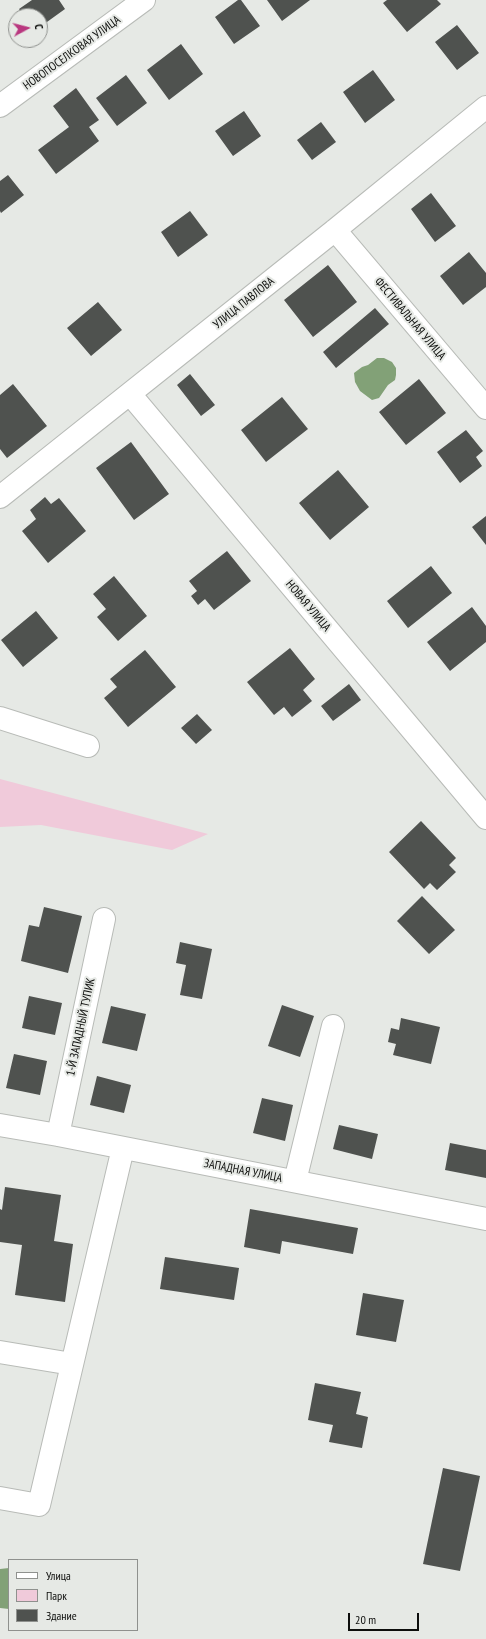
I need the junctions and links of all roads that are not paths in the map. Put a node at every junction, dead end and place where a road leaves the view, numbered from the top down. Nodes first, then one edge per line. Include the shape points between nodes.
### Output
1 (144, 0) edge
2 (1, 103) edge
3 (486, 107) edge
4 (335, 230) junction
5 (130, 394) junction
6 (486, 408) edge
7 (0, 497) edge
8 (0, 718) edge
9 (88, 746) dead end
10 (486, 818) edge
11 (104, 919) dead end
12 (333, 1026) dead end
13 (0, 1125) edge
14 (58, 1135) junction
15 (123, 1148) junction
16 (295, 1181) junction
17 (486, 1219) edge
18 (0, 1352) edge
19 (72, 1364) junction
20 (0, 1498) edge

1 - 2 street, НОВОПОСЕЛКОВАЯ УЛИЦА
3 - 4 street, УЛИЦА ПАВЛОВА
4 - 5 street, УЛИЦА ПАВЛОВА
4 - 6 street, ФЕСТИВАЛЬНАЯ УЛИЦА
5 - 7 street, УЛИЦА ПАВЛОВА
5 - 10 street, НОВАЯ УЛИЦА
8 - 9 street
11 - 14 street, 1-Й ЗАПАДНЫЙ ТУПИК
12 - 16 street
13 - 14 street, ЗАПАДНАЯ УЛИЦА
14 - 15 street, ЗАПАДНАЯ УЛИЦА
15 - 16 street, ЗАПАДНАЯ УЛИЦА
15 - 19 street
16 - 17 street, ЗАПАДНАЯ УЛИЦА
18 - 19 street
19 - 20 street via 39,1505

